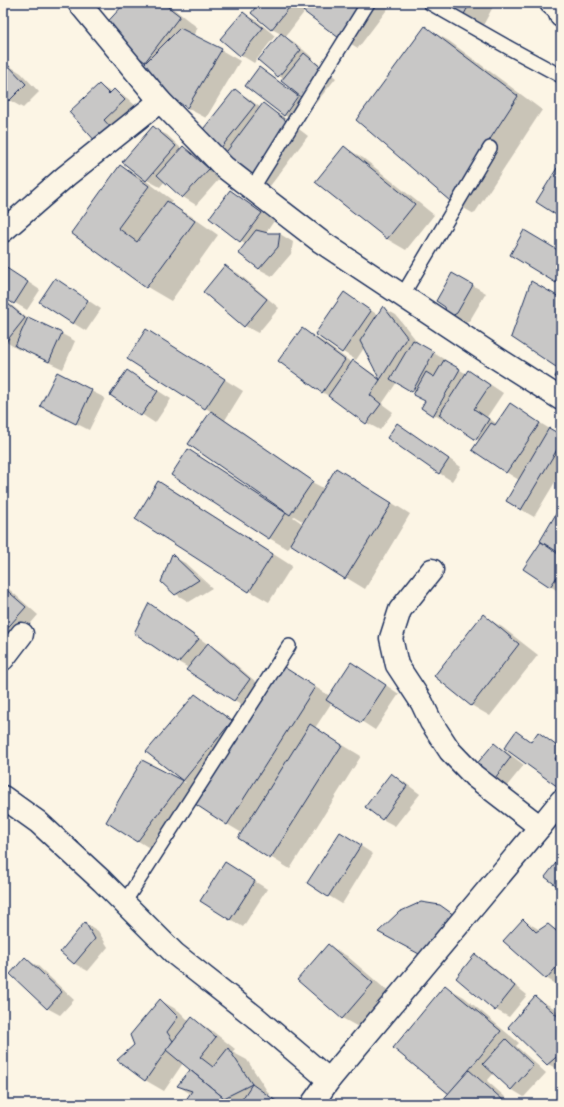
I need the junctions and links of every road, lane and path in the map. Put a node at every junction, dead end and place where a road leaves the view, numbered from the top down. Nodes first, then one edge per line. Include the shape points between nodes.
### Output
1 (79, 3) edge
2 (368, 3) edge
3 (430, 3) edge
4 (551, 3) edge
5 (561, 16) edge
6 (561, 76) edge
7 (160, 101) junction
8 (490, 148) dead end
9 (252, 189) junction
10 (3, 231) edge
11 (402, 296) junction
12 (561, 398) edge
13 (432, 570) dead end
14 (22, 634) dead end
15 (289, 646) dead end
16 (3, 659) edge
17 (3, 797) edge
18 (561, 801) edge
19 (540, 827) junction
20 (124, 903) junction
21 (329, 1080) junction
22 (312, 1104) edge

1 - 7 street
2 - 9 lane
3 - 6 lane
4 - 5 street
7 - 9 street via 224,167
7 - 10 street via 66,176
8 - 11 lane
9 - 11 street via 320,241
11 - 12 street
13 - 19 street via 400,610 391,638 397,664 450,751 474,776
14 - 16 street
15 - 20 lane
17 - 20 street via 38,822
18 - 19 street
19 - 21 street
20 - 21 street via 175,954
21 - 22 street

